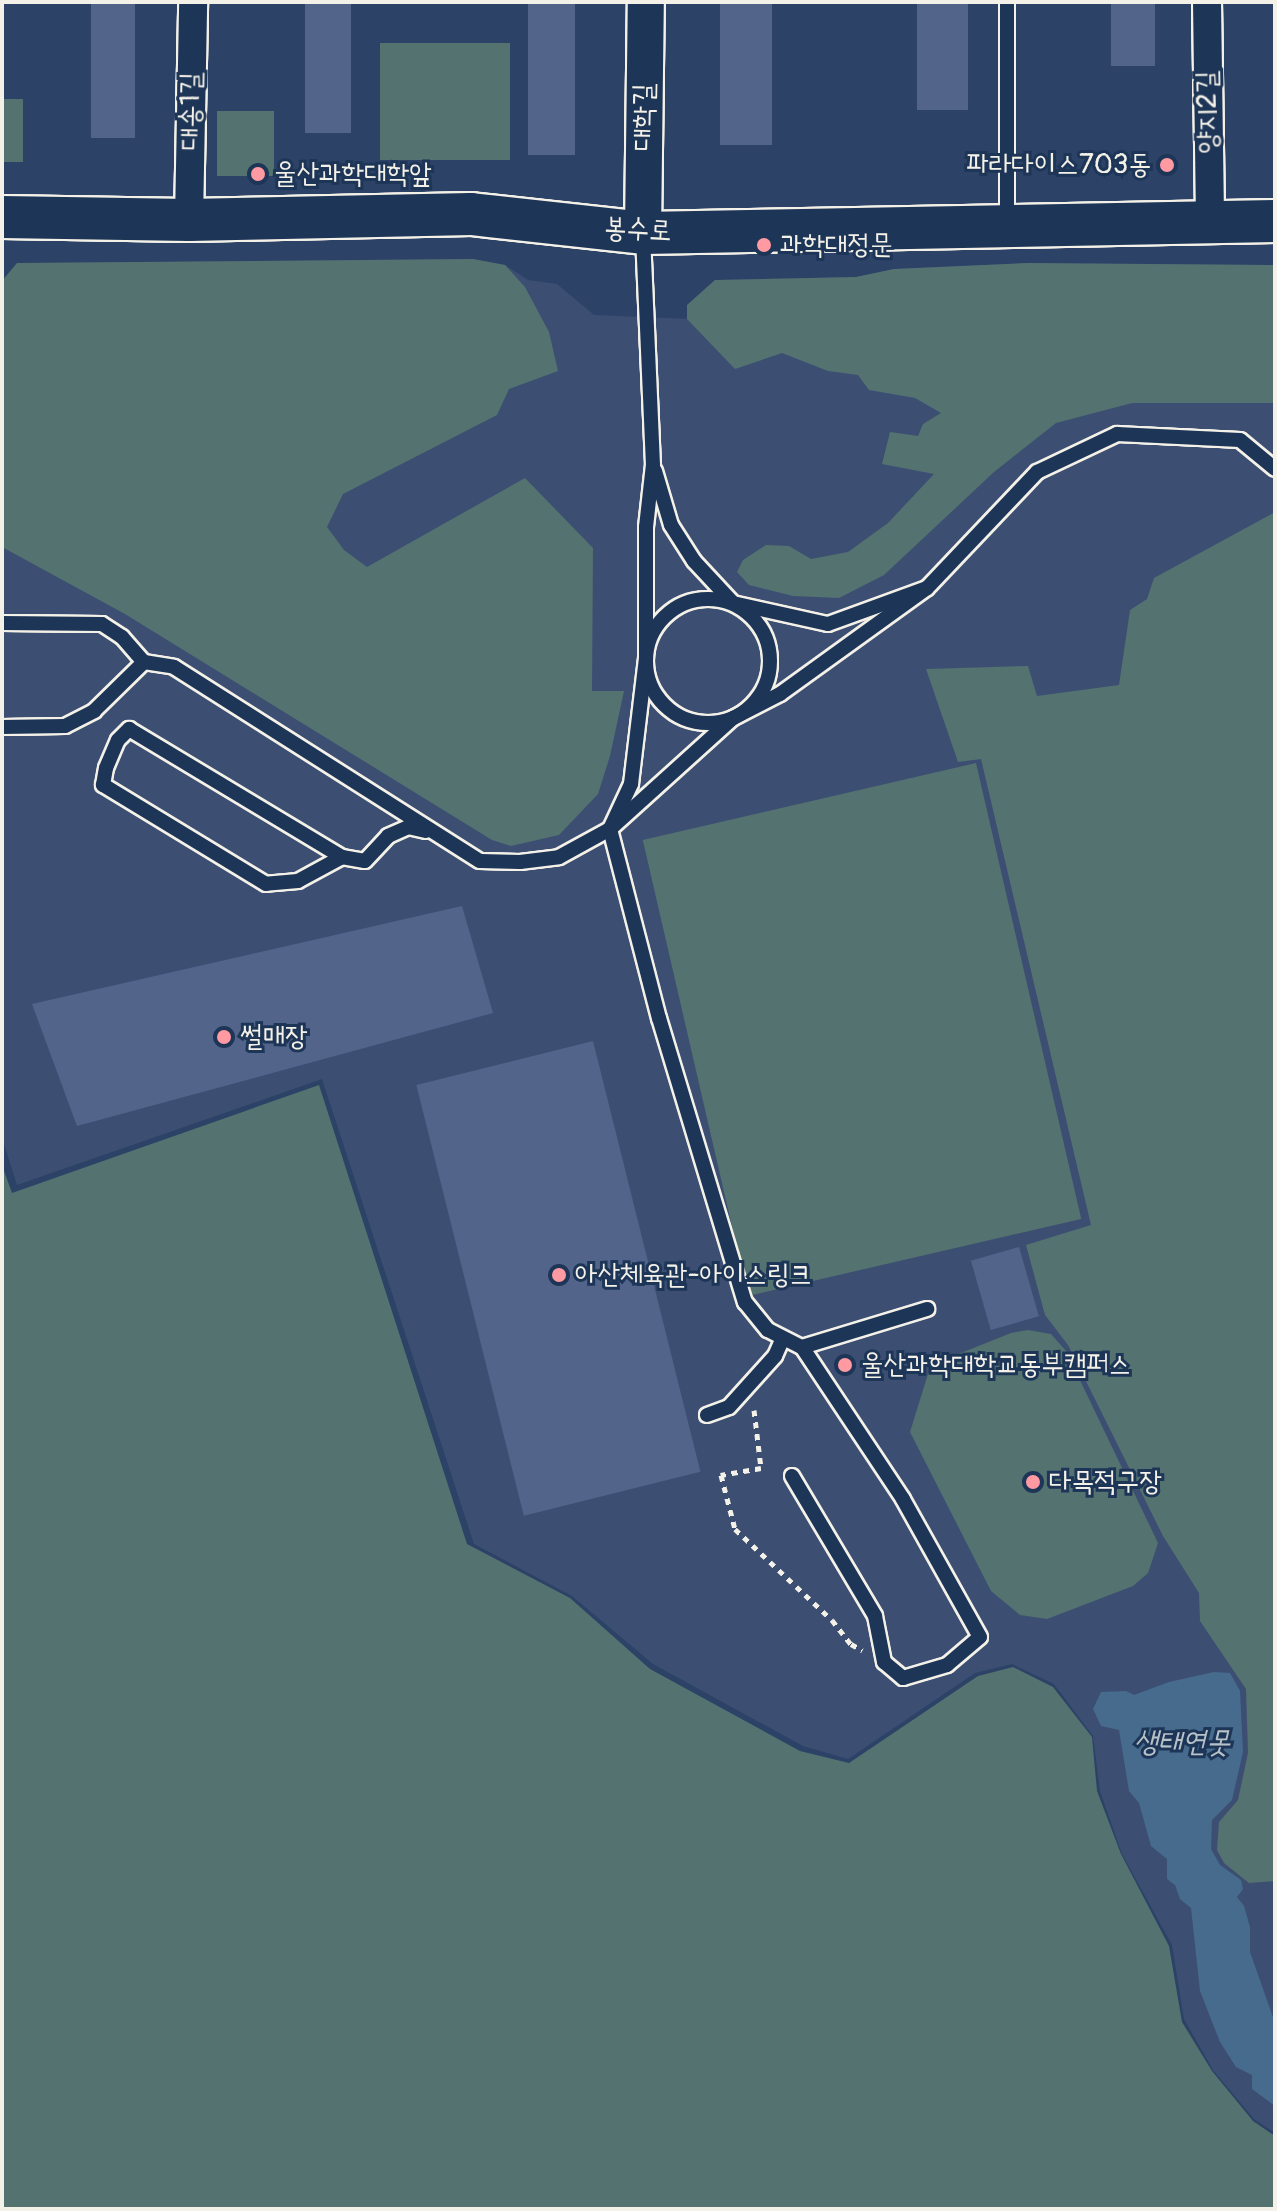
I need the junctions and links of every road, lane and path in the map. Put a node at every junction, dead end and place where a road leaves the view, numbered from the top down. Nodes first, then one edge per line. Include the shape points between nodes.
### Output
1 (193, 2) edge
2 (646, 2) edge
3 (1007, 2) edge
4 (1207, 2) edge
5 (2, 217) edge
6 (189, 220) junction
7 (1275, 221) edge
8 (1210, 223) junction
9 (1007, 226) junction
10 (643, 233) junction
11 (653, 465) junction
12 (1275, 469) edge
13 (927, 588) junction
14 (733, 603) junction
15 (2, 623) edge
16 (646, 659) junction
17 (144, 662) junction
18 (733, 718) junction
19 (2, 727) edge
20 (610, 829) junction
21 (438, 834) junction
22 (342, 857) junction
23 (927, 1309) dead end
24 (782, 1340) junction
25 (802, 1347) junction
26 (744, 1391) junction
27 (707, 1415) dead end
28 (792, 1476) dead end
29 (884, 1662) junction

1 - 6 street, 대송1길
2 - 10 street, 대학길
3 - 9 lane
4 - 8 street, 양지2길
5 - 6 main road, 봉수로
6 - 10 main road, 봉수로 via 471,214
7 - 8 main road, 봉수로
8 - 9 main road, 봉수로
9 - 10 main road, 봉수로
10 - 11 lane
11 - 14 lane via 671,525 694,561
11 - 16 lane via 646,527
12 - 13 lane via 1240,440 1117,434 1037,472
13 - 14 lane via 828,624
13 - 18 lane via 780,694
14 - 16 lane via 696,600 676,607 650,638
14 - 18 lane via 750,614 770,650 763,691
15 - 17 lane via 102,624
16 - 18 lane via 653,689 673,712 692,721
16 - 20 lane via 631,784
17 - 19 lane via 94,711 65,726
17 - 21 lane via 174,667
18 - 20 lane
20 - 21 lane via 559,857 520,862 480,861
20 - 24 lane via 659,1018 745,1302
21 - 22 lane via 408,827 388,836 365,861
22 - 22 lane via 129,729 118,740 103,785 266,884 298,881
23 - 25 lane
24 - 25 lane
24 - 26 lane
25 - 29 lane via 903,1499 980,1637 947,1665 903,1678
26 - 27 lane via 729,1407
26 - 29 path via 752,1401 761,1468 721,1475 735,1529 851,1644
28 - 29 lane via 875,1616

